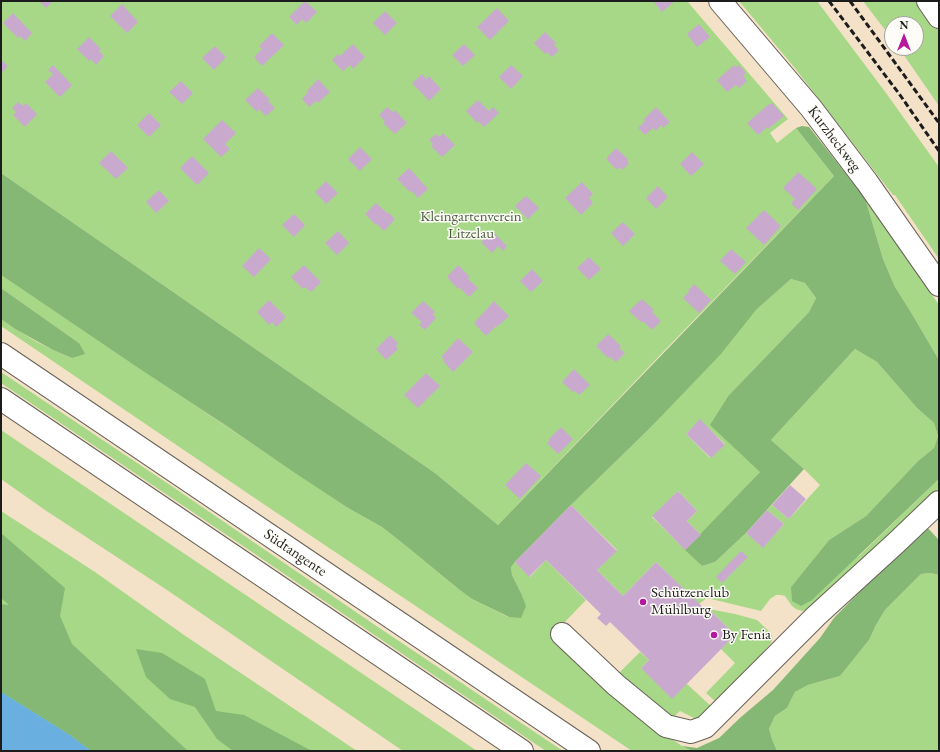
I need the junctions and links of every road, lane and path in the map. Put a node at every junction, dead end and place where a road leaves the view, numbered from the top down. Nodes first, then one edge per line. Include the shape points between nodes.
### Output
1 (720, 1) edge
2 (928, 1) edge
3 (939, 17) edge
4 (939, 285) edge
5 (1, 354) edge
6 (1, 399) edge
7 (939, 502) edge
8 (562, 634) dead end
9 (522, 751) edge
10 (588, 751) edge

1 - 4 main road, Kurzheckweg via 816,114
2 - 3 main road
5 - 10 main road, Südtangente
6 - 9 main road
7 - 8 main road via 816,616 705,727 698,730 691,732 666,726 616,685

